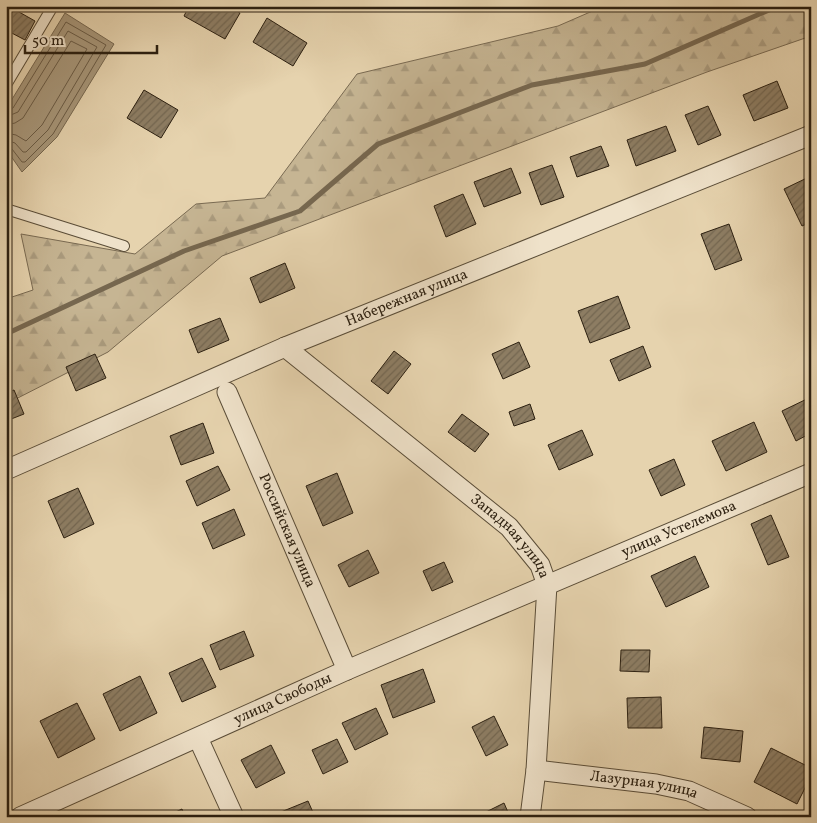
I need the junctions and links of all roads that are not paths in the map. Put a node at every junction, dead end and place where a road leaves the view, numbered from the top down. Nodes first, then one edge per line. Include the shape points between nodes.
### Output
1 (53, 6) edge
2 (6, 85) edge
3 (811, 135) edge
4 (6, 209) edge
5 (124, 246) dead end
6 (285, 347) junction
7 (227, 392) dead end
8 (6, 470) edge
9 (811, 474) edge
10 (547, 585) junction
11 (348, 670) junction
12 (198, 738) junction
13 (536, 770) junction
14 (20, 817) edge
15 (234, 817) edge
16 (530, 817) edge
17 (747, 817) edge

1 - 2 lane
3 - 6 street, Набережная улица
4 - 5 lane
6 - 8 street, Набережная улица
6 - 10 street, Западная улица via 509,527 540,566
7 - 11 street, Российская улица
9 - 10 street, улица Устелемова
10 - 11 street, улица Свободы
10 - 13 street, Западная улица
11 - 12 street, улица Свободы
12 - 14 street, улица Свободы
12 - 15 street
13 - 16 street, Западная улица
13 - 17 street, Лазурная улица via 689,790

